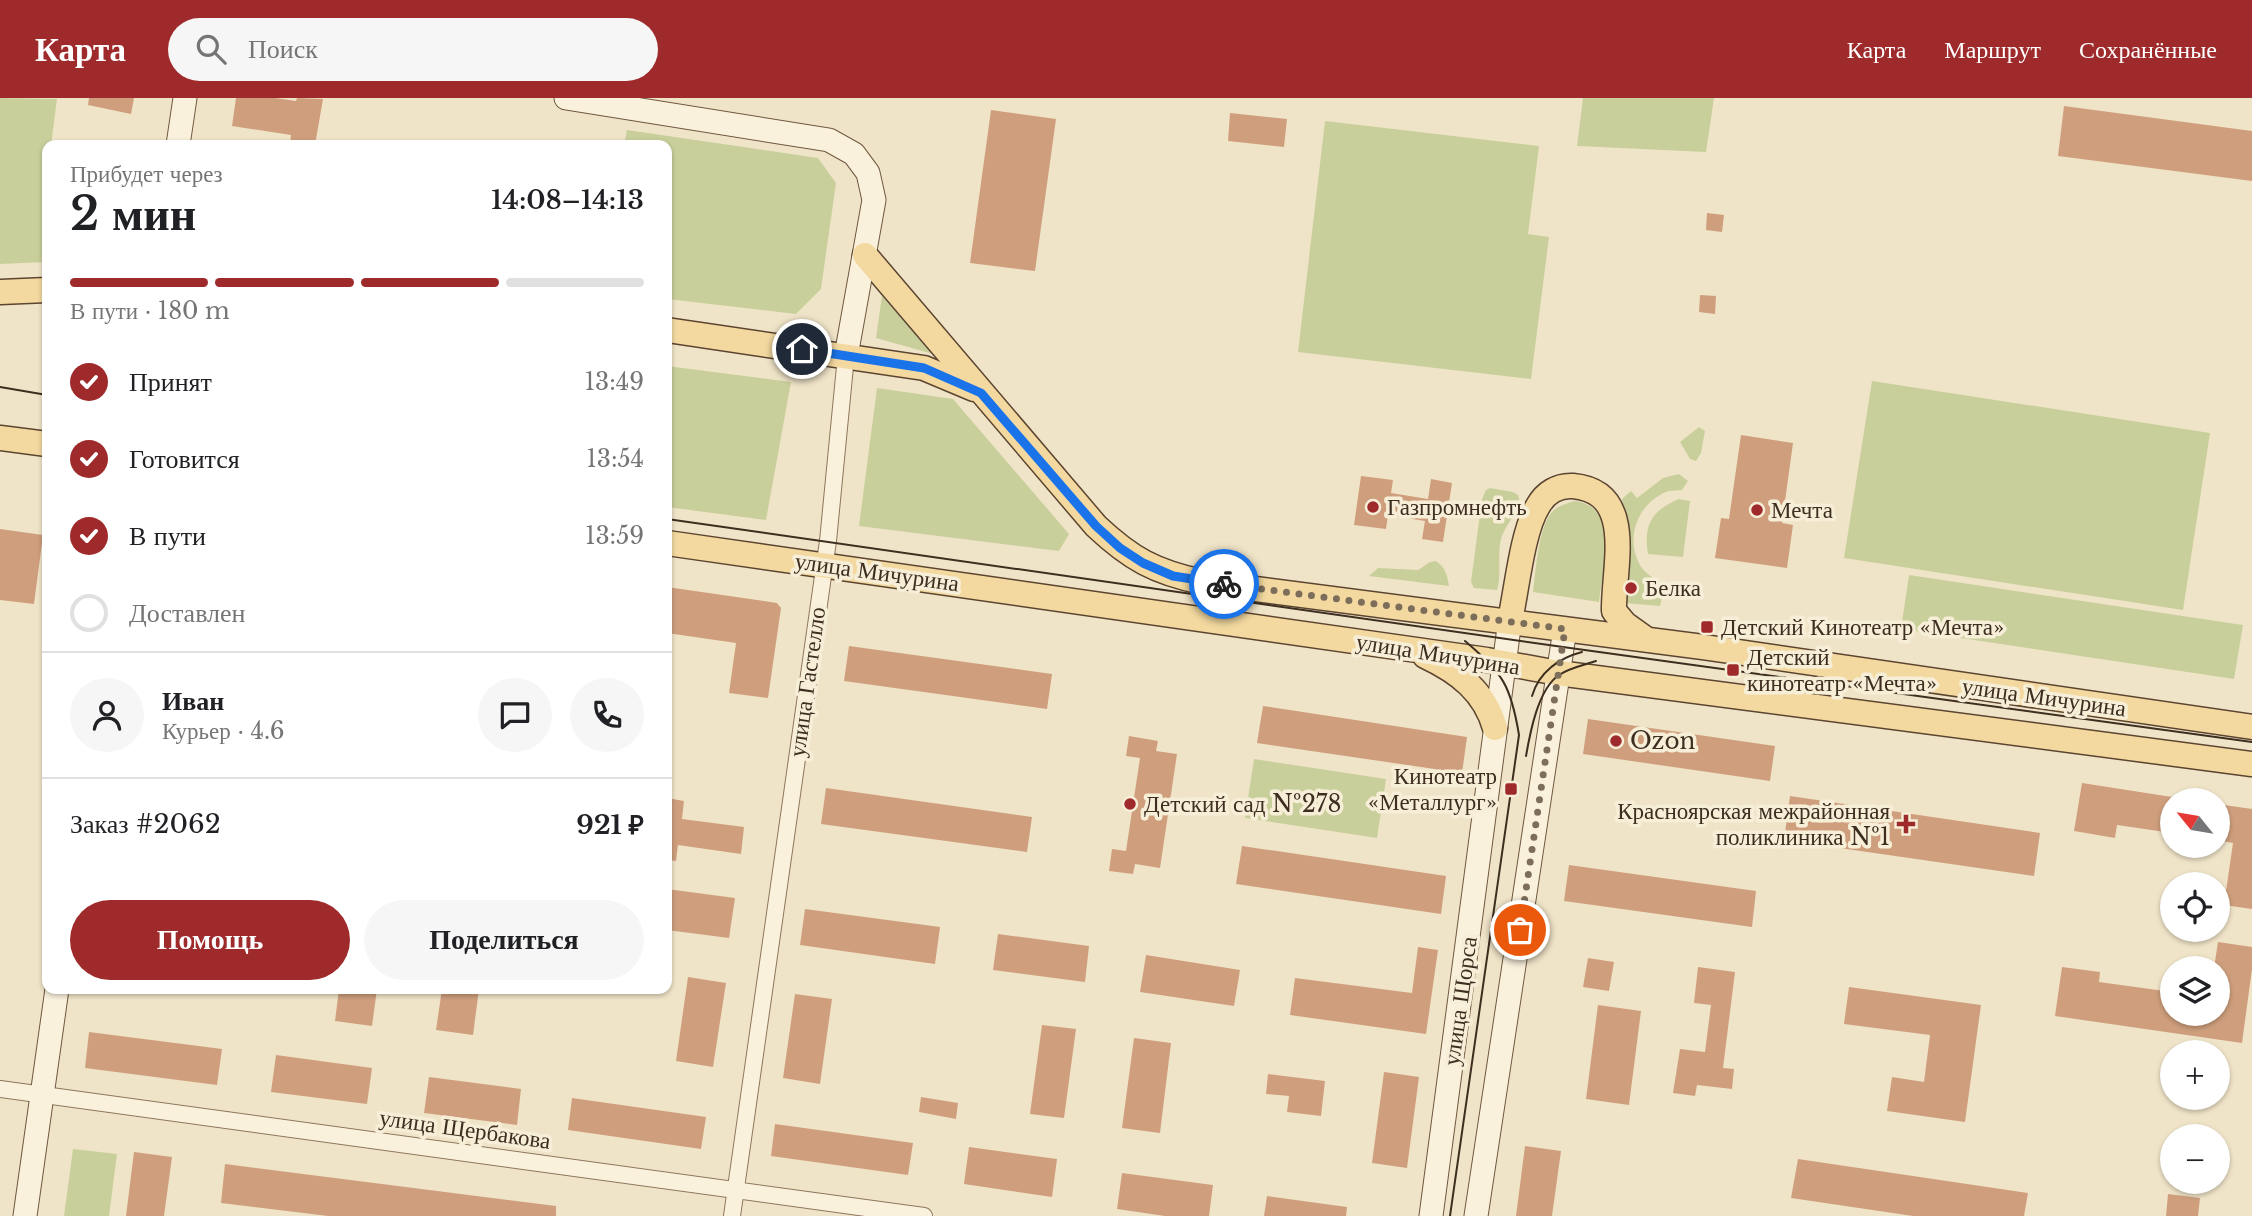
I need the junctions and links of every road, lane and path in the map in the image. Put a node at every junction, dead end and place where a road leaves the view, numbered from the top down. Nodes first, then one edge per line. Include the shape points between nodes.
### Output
1 (185, 98) edge
2 (566, 98) edge
3 (179, 140) edge
4 (865, 255) junction
5 (42, 290) edge
6 (0, 292) edge
7 (672, 331) edge
8 (846, 356) junction
9 (981, 393) junction
10 (0, 438) edge
11 (42, 443) edge
12 (672, 544) edge
13 (824, 564) junction
14 (1510, 620) junction
15 (1565, 629) junction
16 (1646, 639) junction
17 (1408, 649) junction
18 (1504, 663) junction
19 (1558, 673) junction
20 (2252, 727) edge
21 (1495, 728) junction
22 (2252, 764) edge
23 (56, 994) edge
24 (0, 1089) edge
25 (42, 1095) junction
26 (736, 1189) junction
27 (25, 1216) edge
28 (732, 1216) edge
29 (924, 1216) edge
30 (1431, 1216) edge
31 (1476, 1216) edge

1 - 3 main road
2 - 4 main road, улица Гастелло via 829,140 854,154 868,173 874,200
4 - 8 main road, улица Гастелло
4 - 9 main road
5 - 6 main road
7 - 8 main road, улица Мичурина
8 - 9 main road, улица Мичурина via 924,368
8 - 13 street, улица Гастелло
9 - 14 main road, улица Мичурина via 1096,526 1131,555 1173,576
10 - 11 main road
12 - 13 main road, улица Мичурина
13 - 17 main road, улица Мичурина
13 - 26 street, улица Гастелло
14 - 15 main road, улица Мичурина
14 - 16 main road via 1538,505 1556,488 1575,486 1608,502 1618,540 1614,611
14 - 18 main road, улица Щорса
15 - 16 main road, улица Мичурина
15 - 19 main road
16 - 20 main road, улица Мичурина
17 - 18 main road, улица Мичурина
17 - 21 main road via 1443,664 1468,684 1490,709
18 - 19 main road, улица Мичурина
18 - 21 main road, улица Щорса
19 - 22 main road, улица Мичурина
19 - 31 main road
21 - 30 main road, улица Щорса
23 - 25 main road
24 - 25 street, улица Щербакова
25 - 26 street, улица Щербакова
25 - 27 main road
26 - 28 street, улица Гастелло
26 - 29 street, улица Щербакова

